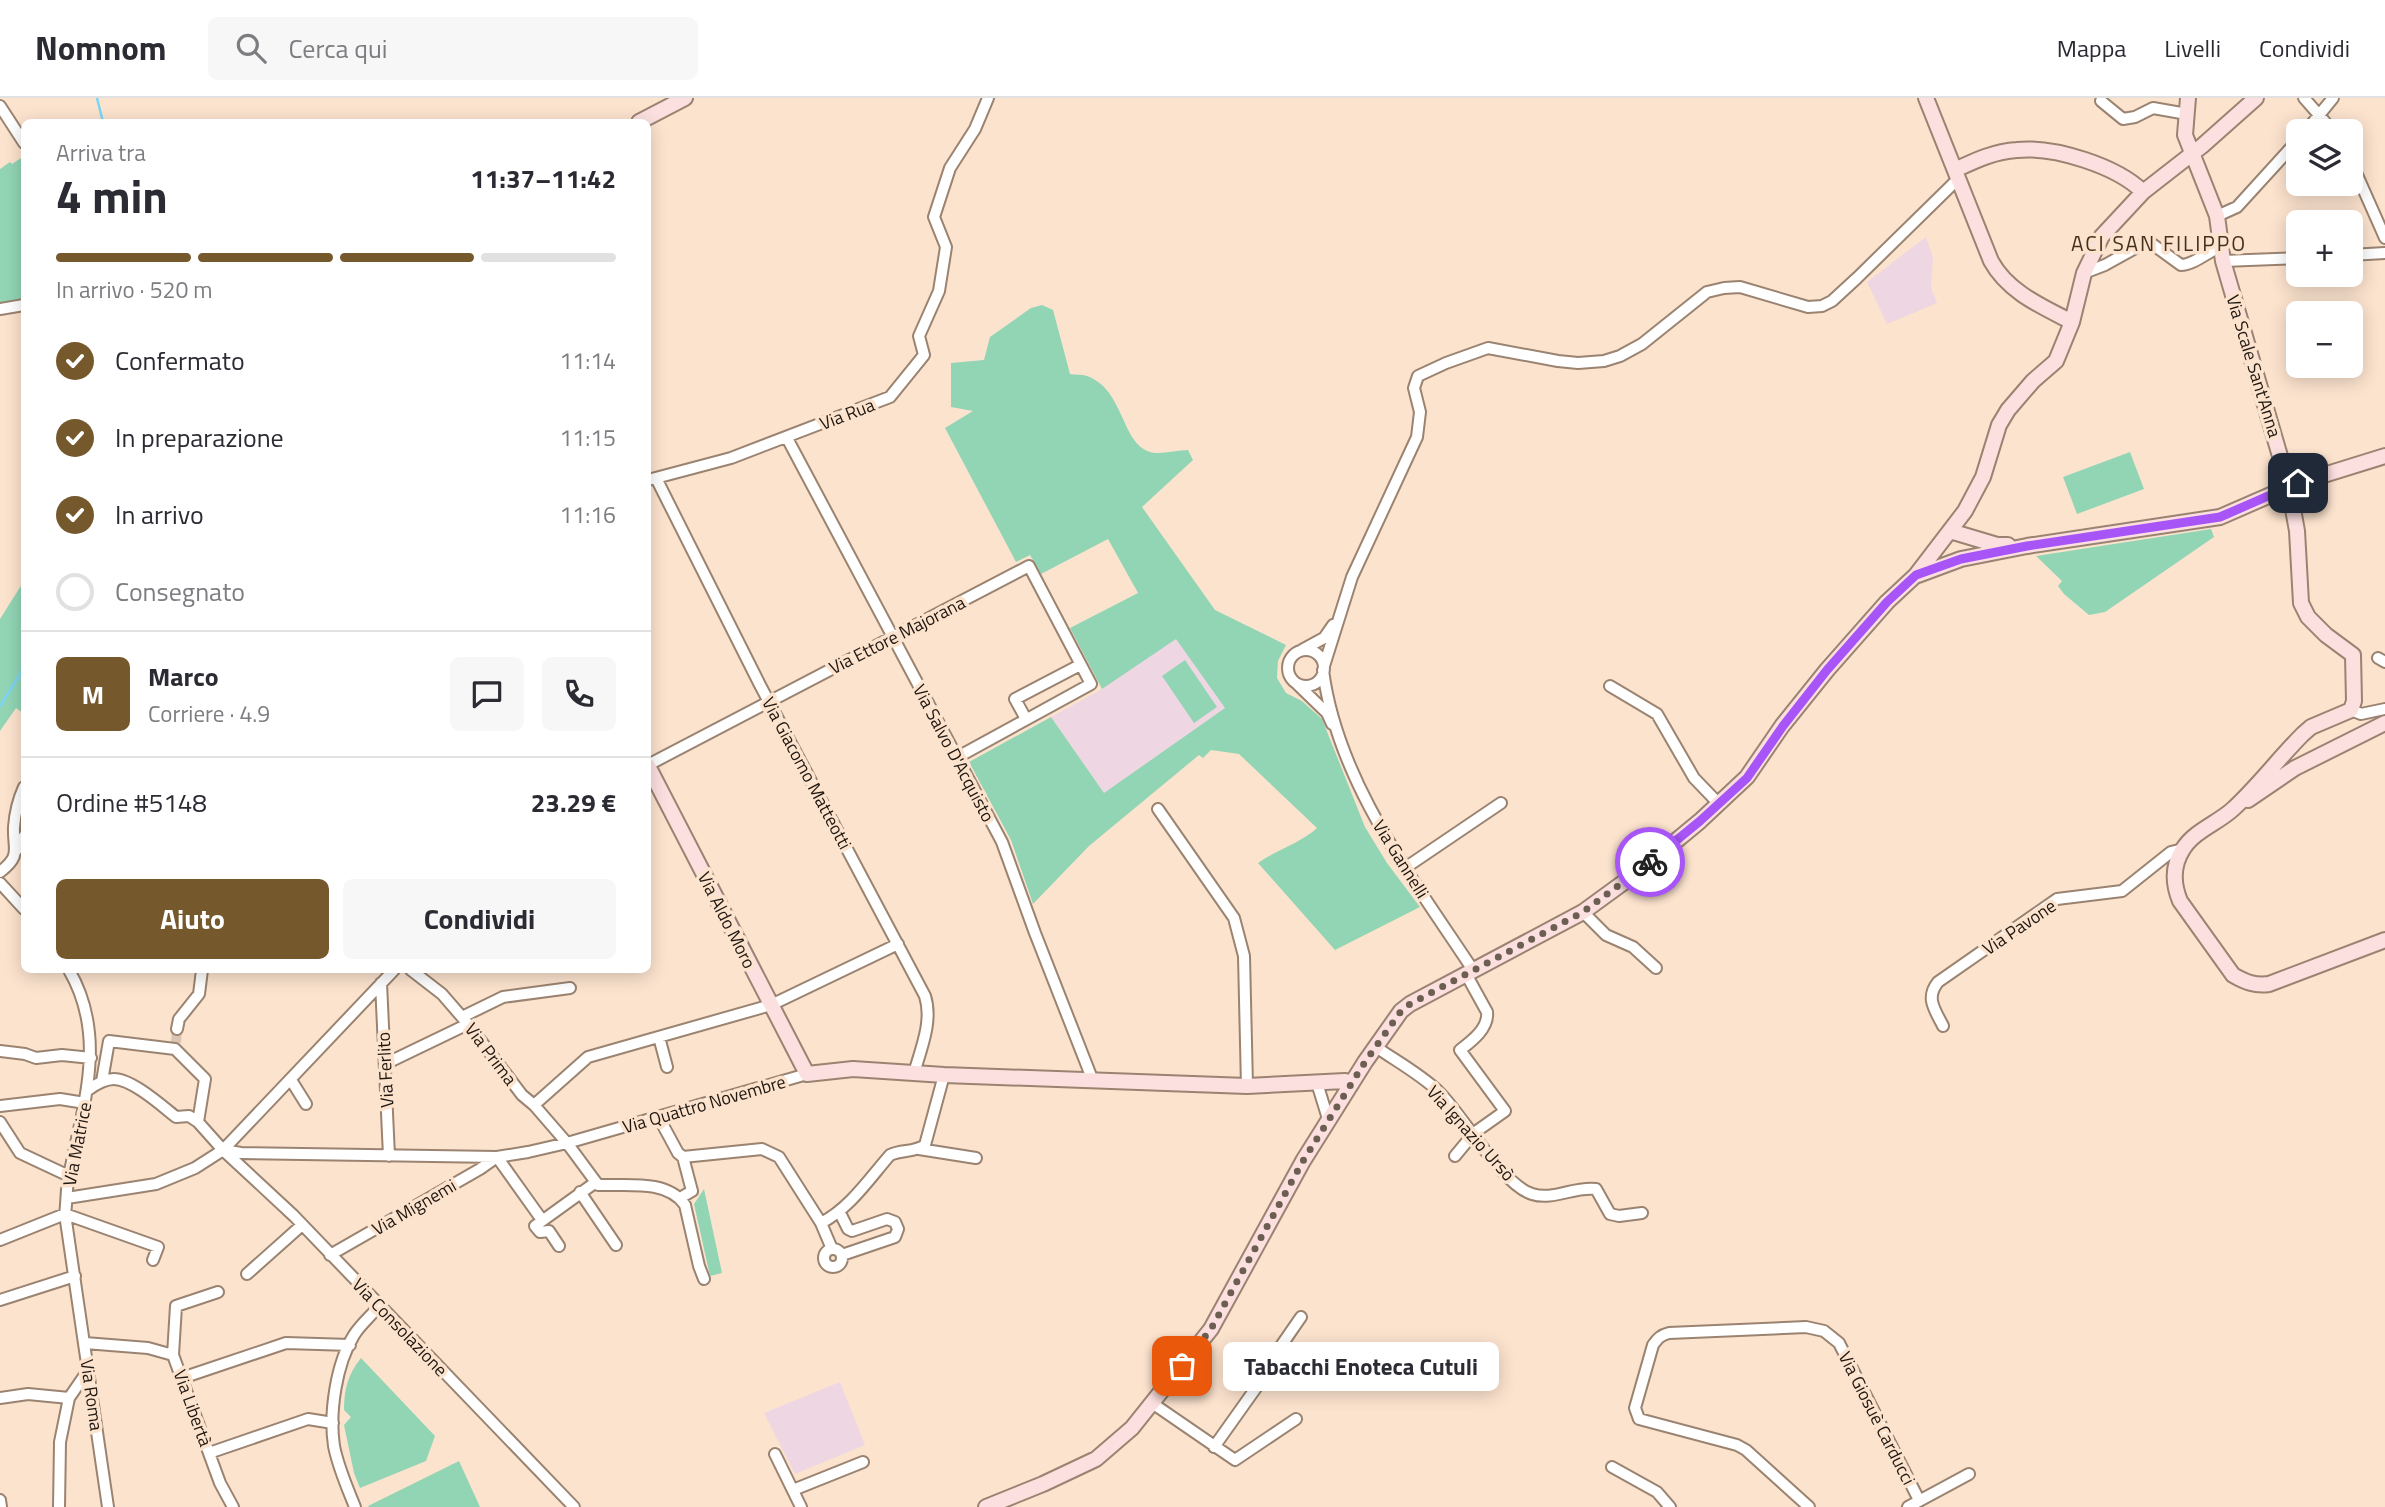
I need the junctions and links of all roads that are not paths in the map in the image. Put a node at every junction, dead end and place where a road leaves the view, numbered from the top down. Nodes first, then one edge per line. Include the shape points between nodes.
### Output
1 (685, 98) edge
2 (988, 98) edge
3 (1926, 98) edge
4 (2188, 98) edge
5 (2256, 98) edge
6 (2304, 98) edge
7 (2333, 98) edge
8 (2101, 101) dead end
9 (0, 106) edge
10 (2187, 114) junction
11 (2320, 115) junction
12 (645, 119) edge
13 (2316, 119) edge
14 (2323, 119) edge
15 (21, 138) edge
16 (2286, 153) edge
17 (2193, 154) junction
18 (1957, 174) junction
19 (2139, 187) junction
20 (2363, 188) edge
21 (2217, 216) junction
22 (2385, 238) edge
23 (2385, 253) edge
24 (2222, 254) junction
25 (2363, 254) edge
26 (2286, 257) edge
27 (2082, 279) junction
28 (21, 307) edge
29 (0, 309) edge
30 (2072, 322) junction
31 (787, 438) junction
32 (2385, 456) edge
33 (652, 479) edge
34 (2289, 487) junction
35 (1947, 534) junction
36 (2027, 546) junction
37 (1961, 559) junction
38 (1916, 575) junction
39 (1340, 610) junction
40 (892, 638) junction
41 (1301, 651) junction
42 (1080, 664) junction
43 (1323, 668) junction
44 (1292, 679) junction
45 (1610, 686) dead end
46 (769, 702) junction
47 (2385, 709) edge
48 (2351, 710) junction
49 (1026, 719) junction
50 (2385, 723) edge
51 (1342, 742) junction
52 (2339, 745) junction
53 (2281, 756) junction
54 (956, 758) junction
55 (651, 764) edge
56 (2295, 768) junction
57 (651, 772) edge
58 (21, 799) edge
59 (1501, 803) dead end
60 (1719, 804) junction
61 (1158, 809) dead end
62 (2232, 810) junction
63 (21, 842) edge
64 (2183, 849) junction
65 (16, 851) junction
66 (1405, 868) junction
67 (0, 872) edge
68 (0, 883) edge
69 (21, 906) edge
70 (1583, 912) junction
71 (2385, 940) edge
72 (898, 944) junction
73 (1656, 968) dead end
74 (1469, 972) junction
75 (71, 973) edge
76 (202, 973) edge
77 (391, 973) edge
78 (415, 973) edge
79 (381, 983) junction
80 (570, 988) dead end
81 (771, 1005) junction
82 (465, 1020) junction
83 (1942, 1026) dead end
84 (177, 1029) tunnel mouth
85 (659, 1037) junction
86 (1376, 1047) junction
87 (0, 1051) edge
88 (91, 1058) junction
89 (385, 1064) junction
90 (667, 1068) dead end
91 (914, 1073) junction
92 (807, 1074) junction
93 (944, 1075) junction
94 (291, 1080) junction
95 (1093, 1081) junction
96 (102, 1082) junction
97 (1317, 1083) junction
98 (1352, 1083) junction
99 (1247, 1086) junction
100 (88, 1090) junction
101 (85, 1103) junction
102 (306, 1104) dead end
103 (534, 1105) junction
104 (0, 1106) edge
105 (658, 1116) junction
106 (0, 1122) edge
107 (198, 1122) junction
108 (1329, 1122) junction
109 (1474, 1133) junction
110 (567, 1143) junction
111 (919, 1149) junction
112 (223, 1150) junction
113 (389, 1156) junction
114 (1455, 1156) dead end
115 (497, 1157) junction
116 (683, 1157) junction
117 (976, 1158) dead end
118 (69, 1176) junction
119 (596, 1182) junction
120 (580, 1192) junction
121 (67, 1198) junction
122 (680, 1198) junction
123 (839, 1211) junction
124 (1642, 1213) dead end
125 (69, 1215) junction
126 (542, 1220) junction
127 (821, 1223) junction
128 (302, 1225) junction
129 (0, 1240) edge
130 (615, 1245) dead end
131 (559, 1246) dead end
132 (330, 1255) junction
133 (153, 1260) dead end
134 (247, 1274) dead end
135 (704, 1279) dead end
136 (76, 1280) junction
137 (218, 1292) dead end
138 (0, 1300) edge
139 (379, 1307) junction
140 (1301, 1317) dead end
141 (85, 1343) junction
142 (350, 1345) junction
143 (173, 1354) junction
144 (89, 1369) junction
145 (182, 1378) junction
146 (0, 1398) edge
147 (69, 1398) junction
148 (1152, 1403) junction
149 (1296, 1419) dead end
150 (333, 1423) junction
151 (1214, 1447) junction
152 (209, 1453) junction
153 (775, 1454) dead end
154 (863, 1462) dead end
155 (1612, 1468) dead end
156 (1969, 1474) dead end
157 (793, 1490) junction
158 (0, 1500) edge
159 (1919, 1500) junction
160 (1, 1507) edge
161 (59, 1507) edge
162 (107, 1507) edge
163 (233, 1507) edge
164 (355, 1507) edge
165 (574, 1507) edge
166 (801, 1507) edge
167 (986, 1507) edge
168 (1670, 1507) edge
169 (1809, 1507) edge
170 (1908, 1507) edge

1 - 12 street
2 - 31 street, Via Rua via 975,130 950,168 934,217 946,247 939,291 919,336 924,355 890,397
3 - 18 street
4 - 10 street, Via Scale Sant'Anna
5 - 17 street
6 - 11 street
7 - 11 street
8 - 10 street via 2123,119 2153,108
9 - 15 street
10 - 17 street, Via Scale Sant'Anna via 2186,135
11 - 13 street
11 - 14 street
16 - 21 street via 2236,207
17 - 19 street
17 - 21 street, Via Scale Sant'Anna
18 - 19 street via 1979,159 2036,150 2113,170
18 - 30 street via 1999,275 2012,289
18 - 39 street, Via Gannelli via 1849,286 1822,306 1808,307 1740,287 1724,288 1707,292 1642,344 1604,361 1558,361 1488,348 1418,376 1414,388 1420,412 1417,437
19 - 27 street via 2102,236
20 - 22 street
21 - 24 street, Via Scale Sant'Anna
23 - 25 street
24 - 26 street
24 - 27 street via 2211,250 2186,266 2148,241
24 - 34 street, Via Scale Sant'Anna
27 - 30 street
28 - 29 street
30 - 35 street via 2056,361 2021,395 1999,425 1983,477
31 - 33 street, Via Rua
31 - 40 street, Via Salvo D'Acquisto
32 - 34 street
33 - 46 street, Via Giacomo Matteotti
34 - 36 street via 2220,517
34 - 48 street, Via Scale Sant'Anna via 2301,603 2308,617 2353,655
35 - 36 street
35 - 37 street
35 - 38 street
36 - 37 street
37 - 38 street
38 - 60 street via 1827,670 1747,778
39 - 41 street, Via Gannelli via 1324,638
39 - 43 street, Via Gannelli
40 - 42 street, Via Ettore Majorana via 1029,566
40 - 46 street, Via Ettore Majorana
40 - 54 street, Via Salvo D'Acquisto
41 - 43 street via 1318,655
41 - 44 street via 1290,659
42 - 49 street, Via Ettore Majorana via 1091,684
42 - 49 street via 1015,699
43 - 44 street via 1311,685
43 - 51 street, Via Gannelli
44 - 51 street, Via Gannelli via 1326,713
45 - 60 street via 1657,713 1686,765
46 - 55 street, Via Ettore Majorana
46 - 72 street, Via Giacomo Matteotti
47 - 48 street via 2361,714
48 - 53 street via 2311,727
49 - 54 street
50 - 52 street
51 - 66 street, Via Gannelli via 1370,810
52 - 53 street
52 - 56 street
53 - 56 street via 2286,765
53 - 62 street
54 - 95 street, Via Salvo D'Acquisto via 1002,842
56 - 62 street
57 - 81 street, Via Aldo Moro
58 - 65 street via 14,827
59 - 66 street
60 - 70 street
61 - 99 street via 1234,918 1244,956
62 - 64 street
63 - 65 street
64 - 71 street via 2174,878 2180,901 2242,981 2269,984
64 - 83 street, Via Pavone via 2171,852 2122,891 2063,898 2045,906 1938,982 1931,996
65 - 67 street via 12,863
66 - 74 street, Via Gannelli
68 - 69 street
70 - 73 street via 1606,935 1633,947
70 - 74 street
72 - 81 street
72 - 91 street, Via Giacomo Matteotti via 928,1004 925,1038
74 - 86 street via 1401,1011
74 - 109 street, Via Gannelli via 1488,1018 1475,1039 1460,1050 1505,1111
75 - 88 street, Via Matrice via 80,988
76 - 84 street via 199,994 178,1019
77 - 79 street
78 - 82 street, Via Prima
79 - 89 street, Via Ferlito
79 - 94 street
80 - 82 street via 503,998
81 - 85 street
81 - 92 street, Via Aldo Moro
82 - 89 street
82 - 103 street, Via Prima
85 - 90 street
85 - 103 street via 588,1057
86 - 98 street
86 - 109 street, Via Ignazio Ursò via 1437,1090
87 - 88 street via 36,1058
88 - 100 street, Via Matrice
89 - 113 street, Via Ferlito
91 - 92 street, Via Quattro Novembre via 853,1069
91 - 93 street, Via Quattro Novembre
92 - 105 street, Via Quattro Novembre
93 - 95 street, Via Quattro Novembre
93 - 111 street via 925,1145
94 - 102 street
94 - 112 street
95 - 99 street, Via Quattro Novembre
96 - 100 street, Via Matrice
96 - 107 street, Via Matrice via 124,1080 176,1117 189,1116
96 - 107 street via 109,1041 176,1046 205,1079
97 - 98 street, Via Quattro Novembre
97 - 99 street, Via Quattro Novembre
97 - 108 street
98 - 108 street
100 - 101 street, Via Matrice
101 - 104 street via 60,1100
101 - 118 street, Via Matrice
103 - 110 street, Via Prima
105 - 110 street, Via Quattro Novembre
105 - 116 street
106 - 118 street via 20,1153
107 - 112 street, Via Consolazione
108 - 148 street via 1211,1329
109 - 114 street
109 - 124 street, Via Ignazio Ursò via 1497,1165 1528,1193 1550,1196 1595,1189 1610,1214
110 - 115 street, Via Quattro Novembre
110 - 119 street, Via Prima
111 - 117 street
111 - 123 street via 890,1155
112 - 113 street, Via Quattro Novembre
112 - 121 street via 156,1184
112 - 128 street, Via Consolazione
113 - 115 street, Via Quattro Novembre
115 - 126 street
115 - 132 street, Via Mignemi
116 - 122 street via 692,1191
116 - 127 street via 762,1149 772,1153
118 - 121 street, Via Matrice
119 - 120 street
119 - 122 street via 664,1188
120 - 126 street
120 - 130 street
121 - 125 street, Via Matrice
122 - 135 street
123 - 127 street
123 - 127 street via 852,1231 887,1219 895,1222 895,1237 837,1252
125 - 129 street
125 - 133 street via 158,1247
125 - 136 street, Via Roma
126 - 131 street via 535,1226 540,1232 549,1231
128 - 132 street, Via Consolazione
128 - 134 street
132 - 139 street, Via Consolazione
136 - 138 street
136 - 141 street, Via Roma
137 - 143 street, Via Libertà via 176,1306
139 - 142 street
139 - 165 street, Via Consolazione
140 - 151 street
141 - 143 street
141 - 144 street, Via Roma
142 - 145 street via 286,1343
142 - 150 street via 336,1385
143 - 145 street, Via Libertà
144 - 147 street
144 - 162 street, Via Roma
145 - 152 street, Via Libertà
146 - 147 street via 28,1394
147 - 161 street via 60,1442
148 - 151 street
148 - 167 street via 1132,1428 1096,1459
149 - 151 street via 1235,1460
150 - 152 street via 308,1419
150 - 164 street via 334,1446
152 - 163 street, Via Libertà
153 - 157 street
154 - 157 street
155 - 168 street via 1657,1492
156 - 159 street
157 - 166 street
158 - 160 street
159 - 169 street, Via Giosuè Carducci via 1832,1336 1806,1327 1662,1334 1653,1345 1635,1408 1639,1419 1737,1445
159 - 170 street

